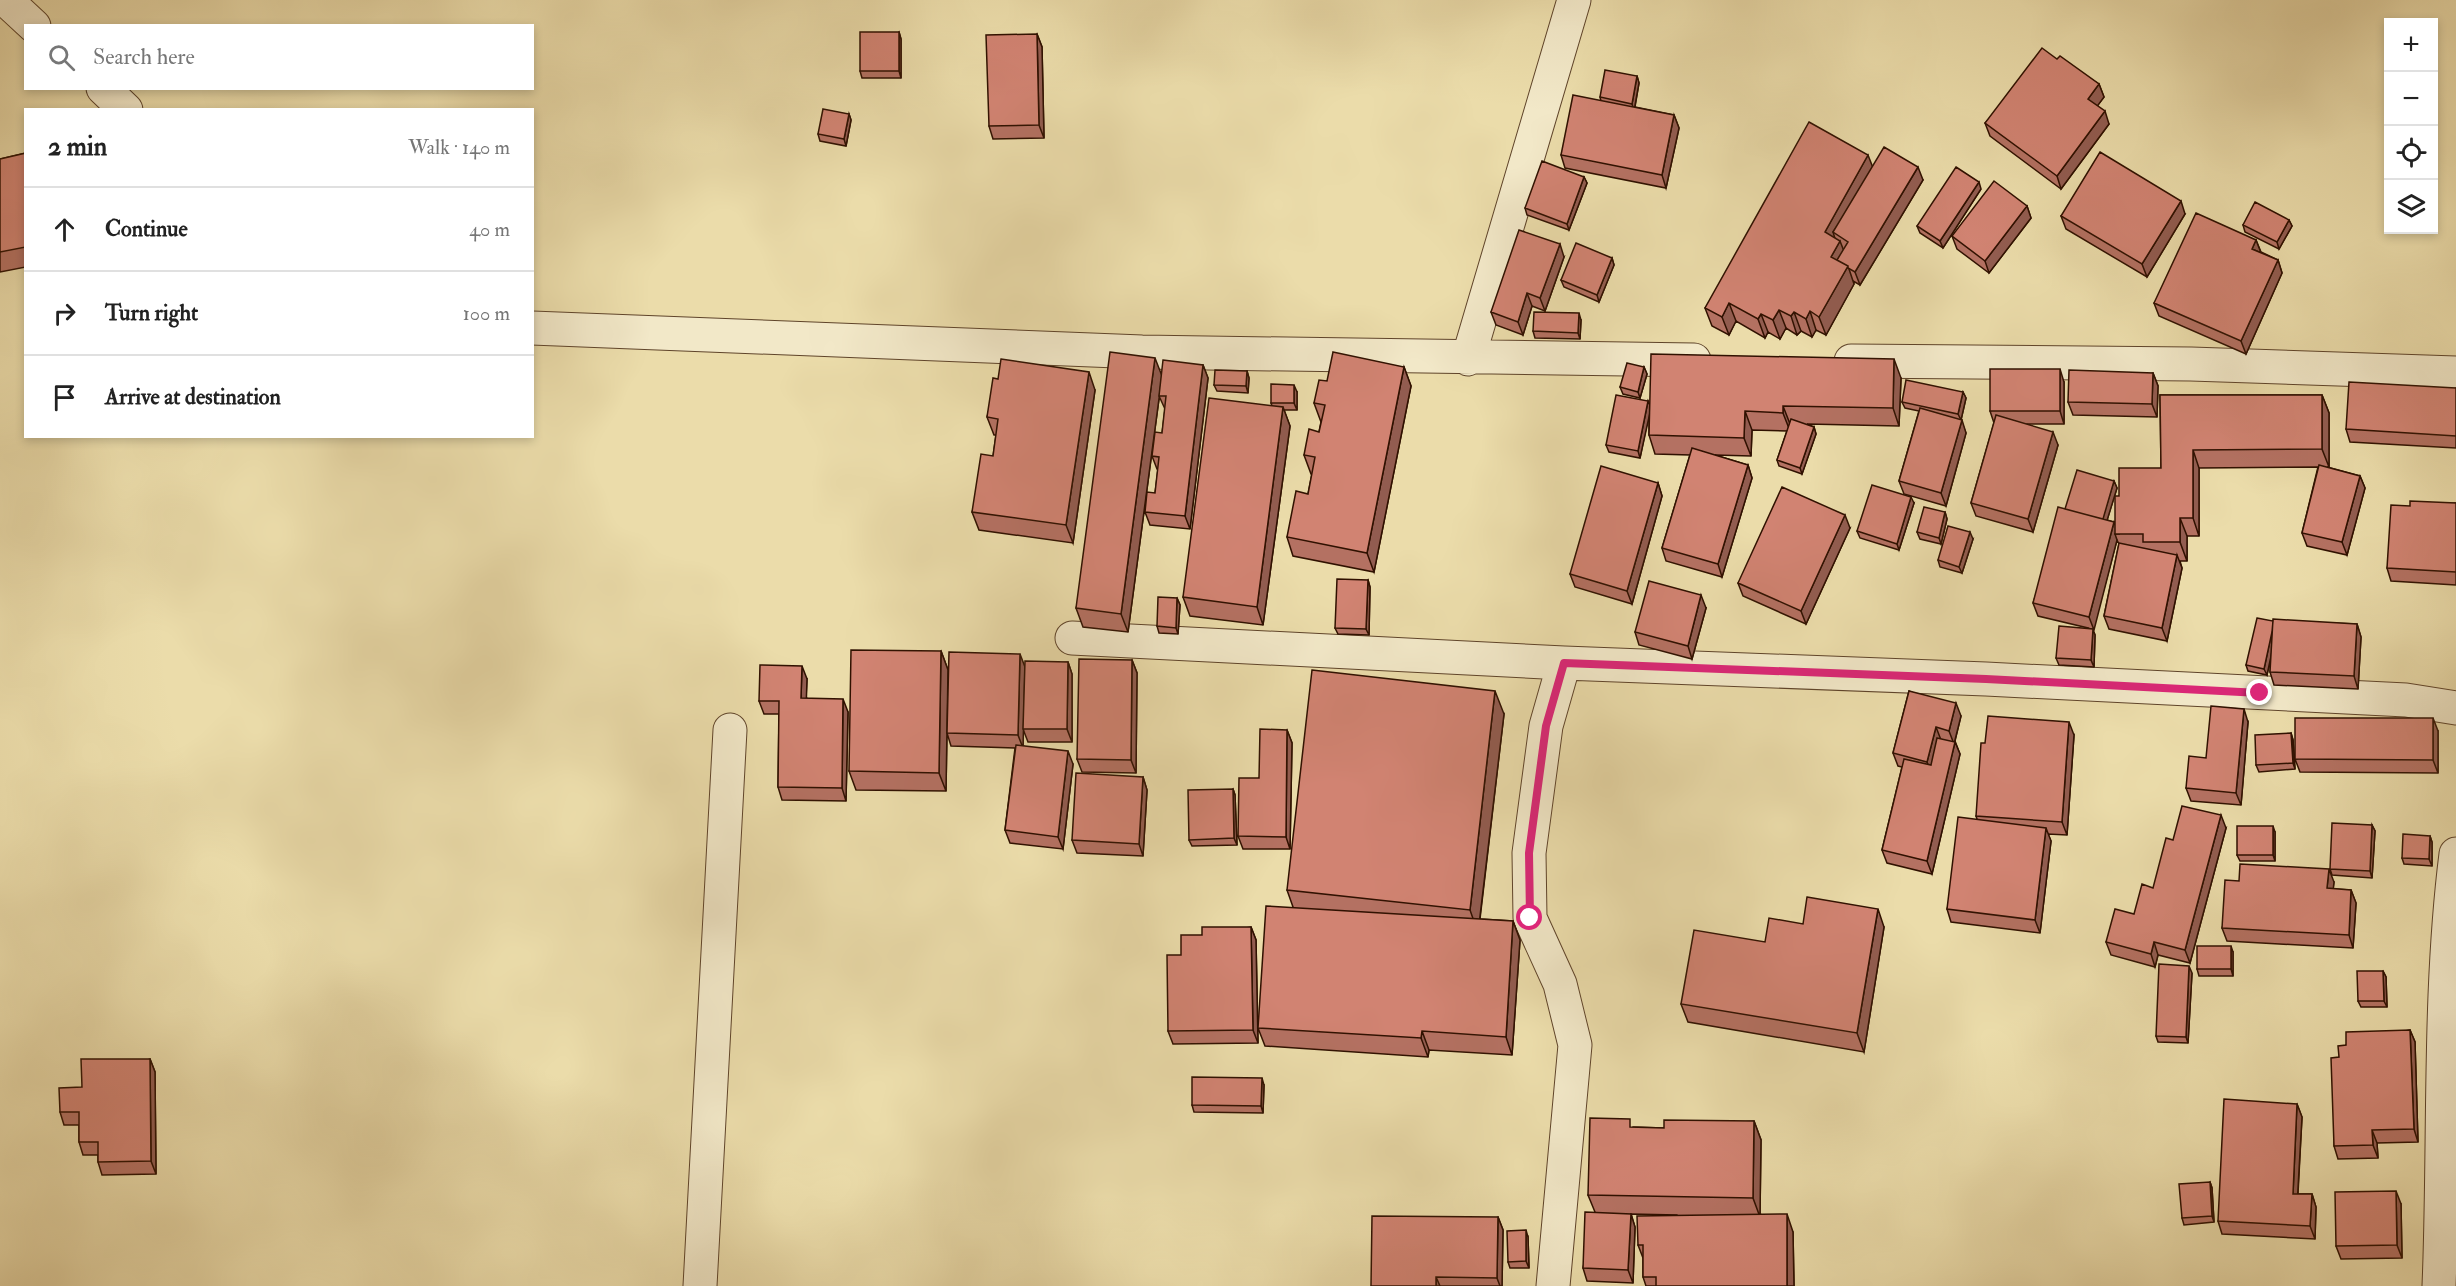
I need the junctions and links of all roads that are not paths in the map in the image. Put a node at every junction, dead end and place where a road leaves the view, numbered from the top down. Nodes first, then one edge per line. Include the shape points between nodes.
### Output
1 (6, 0) edge
2 (1574, 0) edge
3 (32, 24) edge
4 (105, 90) edge
5 (124, 108) edge
6 (534, 328) edge
7 (1468, 359) junction
8 (1729, 361) edge
9 (1824, 361) edge
10 (2456, 373) edge
11 (1072, 638) dead end
12 (1564, 663) junction
13 (2456, 708) edge
14 (730, 730) dead end
15 (2456, 854) edge
16 (700, 1286) edge
17 (1553, 1286) edge
18 (2439, 1286) edge

1 - 3 street
2 - 7 street
4 - 5 street
6 - 7 street via 1142,352
7 - 8 street
9 - 10 street via 2191,364
11 - 12 street
12 - 13 street via 2395,699
12 - 17 street via 1546,726 1529,853 1530,918 1560,984 1575,1045
14 - 16 street
15 - 18 street via 2444,999

